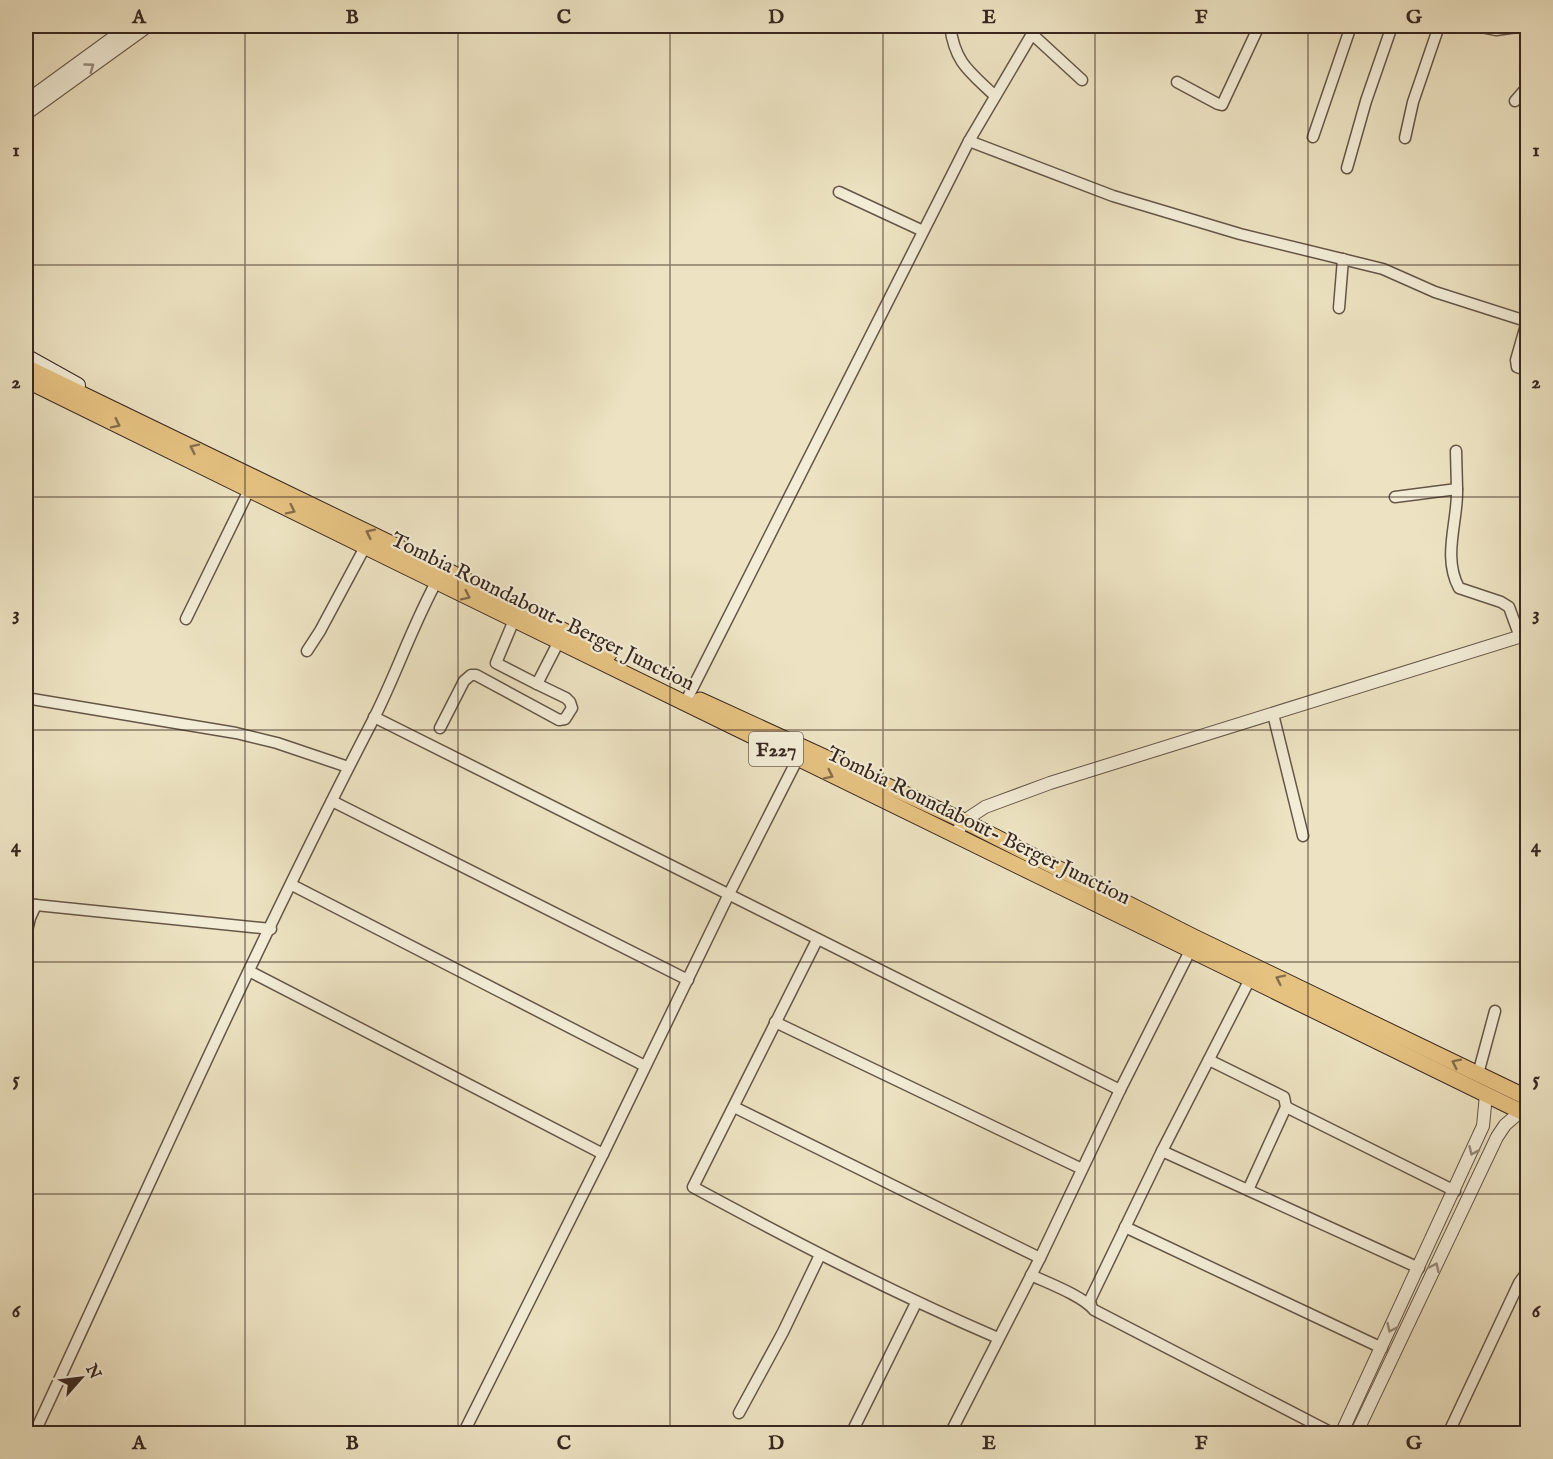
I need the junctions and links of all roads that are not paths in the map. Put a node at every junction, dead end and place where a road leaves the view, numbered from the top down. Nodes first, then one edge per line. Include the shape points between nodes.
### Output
1 (129, 26) edge
2 (148, 26) edge
3 (950, 26) edge
4 (1259, 26) edge
5 (1351, 26) edge
6 (1392, 26) edge
7 (1439, 26) edge
8 (1476, 26) edge
9 (1524, 26) edge
10 (1036, 30) edge
11 (1082, 80) dead end
12 (1178, 82) dead end
13 (1527, 86) edge
14 (995, 96) junction
15 (26, 101) edge
16 (1515, 101) dead end
17 (26, 114) edge
18 (1313, 137) dead end
19 (1405, 138) dead end
20 (969, 141) junction
21 (1347, 168) dead end
22 (839, 192) dead end
23 (923, 231) junction
24 (1343, 259) junction
25 (1339, 308) dead end
26 (1527, 319) edge
27 (26, 356) edge
28 (26, 367) edge
29 (1527, 371) edge
30 (26, 380) edge
31 (26, 387) edge
32 (53, 393) junction
33 (111, 408) junction
34 (1456, 451) dead end
35 (1457, 489) junction
36 (249, 490) junction
37 (1395, 497) dead end
38 (365, 547) junction
39 (440, 576) junction
40 (186, 619) dead end
41 (514, 621) junction
42 (1524, 635) edge
43 (559, 641) junction
44 (307, 651) dead end
45 (496, 663) junction
46 (476, 675) junction
47 (537, 684) junction
48 (689, 695) junction
49 (26, 698) edge
50 (1273, 714) junction
51 (374, 717) junction
52 (440, 728) dead end
53 (797, 760) junction
54 (348, 767) junction
55 (332, 801) junction
56 (964, 821) junction
57 (955, 836) junction
58 (1303, 836) dead end
59 (292, 885) junction
60 (729, 894) junction
61 (31, 905) edge
62 (271, 928) junction
63 (26, 935) edge
64 (817, 940) junction
65 (1190, 951) junction
66 (249, 971) junction
67 (688, 980) junction
68 (1249, 981) junction
69 (1495, 1011) dead end
70 (775, 1022) junction
71 (1209, 1059) junction
72 (645, 1066) junction
73 (1478, 1074) junction
74 (1120, 1090) junction
75 (1486, 1095) junction
76 (734, 1107) junction
77 (1286, 1107) junction
78 (1525, 1108) edge
79 (1162, 1151) junction
80 (603, 1154) junction
81 (1082, 1169) junction
82 (1248, 1190) junction
83 (1455, 1191) junction
84 (1125, 1227) junction
85 (820, 1256) junction
86 (1040, 1258) junction
87 (1419, 1268) junction
88 (1031, 1275) junction
89 (1527, 1275) edge
90 (916, 1303) junction
91 (1090, 1305) junction
92 (998, 1338) junction
93 (1382, 1348) junction
94 (1358, 1397) junction
95 (1371, 1404) junction
96 (739, 1413) dead end
97 (952, 1430) dead end
98 (34, 1434) edge
99 (464, 1434) edge
100 (851, 1434) edge
101 (1334, 1434) edge
102 (1341, 1434) edge
103 (1356, 1434) edge
104 (1448, 1434) edge

1 - 15 street
17 -> 2 street
3 - 14 street via 952,44 965,66
4 - 12 street via 1222,105
5 - 18 street
6 - 21 street
7 - 19 street
8 - 9 street via 1497,30
10 - 11 street
10 - 14 street
13 - 16 street
14 - 20 street
20 - 23 street
20 - 24 street via 1113,196 1240,234
22 - 23 street
23 - 48 street
24 - 25 street
24 - 26 street
26 - 29 street via 1516,360 1517,367
27 - 33 main road
28 - 33 main road, Tombia Roundabout- Berger Junction / F227
30 - 32 main road, Tombia Roundabout- Berger Junction / F227
31 - 32 main road
32 -> 36 main road, Tombia Roundabout- Berger Junction / F227
39 -> 33 main road, Tombia Roundabout- Berger Junction / F227
34 - 35 street
35 - 37 street
35 - 42 street via 1450,539 1459,588 1509,607
36 -> 38 main road, Tombia Roundabout- Berger Junction / F227
36 - 40 street
38 - 39 main road, Tombia Roundabout- Berger Junction / F227
38 - 44 street
39 -> 41 main road, Tombia Roundabout- Berger Junction / F227
39 - 48 main road, Tombia Roundabout- Berger Junction / F227
39 - 51 street
41 - 43 main road, Tombia Roundabout- Berger Junction / F227
41 - 45 street
42 - 50 street
43 - 47 street
43 - 53 main road, Tombia Roundabout- Berger Junction / F227
45 - 46 street
45 - 47 street
46 - 47 street via 560,720 566,719 572,708 570,702
46 - 52 street via 464,681
48 - 56 main road, Tombia Roundabout- Berger Junction / F227
49 - 54 street via 236,733
50 - 56 street via 1050,783 985,807
50 - 58 street
51 - 54 street
51 - 60 street
53 -> 57 main road, Tombia Roundabout- Berger Junction / F227
53 - 60 street
54 - 55 street
55 - 59 street
55 - 67 street
56 - 57 street
73 -> 56 main road, Tombia Roundabout- Berger Junction / F227
57 - 65 main road, Tombia Roundabout- Berger Junction / F227
59 - 62 street
59 - 72 street
60 - 64 street
60 - 67 street
61 - 62 street
61 - 63 street
62 - 66 street
64 - 70 street
64 - 74 street
65 - 68 main road, Tombia Roundabout- Berger Junction / F227
65 - 74 street
66 - 80 street
66 - 98 street
67 - 72 street
68 - 71 street
68 - 75 main road, Tombia Roundabout- Berger Junction / F227
69 - 73 street
70 - 76 street
70 - 81 street
71 - 77 street via 1284,1097
71 - 79 street
72 - 80 street
73 - 78 main road, Tombia Roundabout- Berger Junction / F227
74 - 81 street
75 - 78 main road, Tombia Roundabout- Berger Junction / F227
75 -> 83 street via 1483,1126
76 - 85 street via 693,1187
76 - 86 street
77 - 82 street
77 - 83 street
95 -> 78 street via 1497,1137
79 - 82 street
79 - 84 street
80 - 99 street
81 - 86 street
82 - 87 street
83 - 87 street
84 - 91 street
84 - 93 street
85 - 90 street
85 - 96 street
86 - 88 street
87 -> 93 street
88 - 91 street
88 - 92 street
89 - 104 street via 1519,1283
90 - 92 street
90 - 100 street
91 - 101 street
92 - 97 street
93 - 94 street
94 - 95 street
94 - 102 street
95 - 103 street

